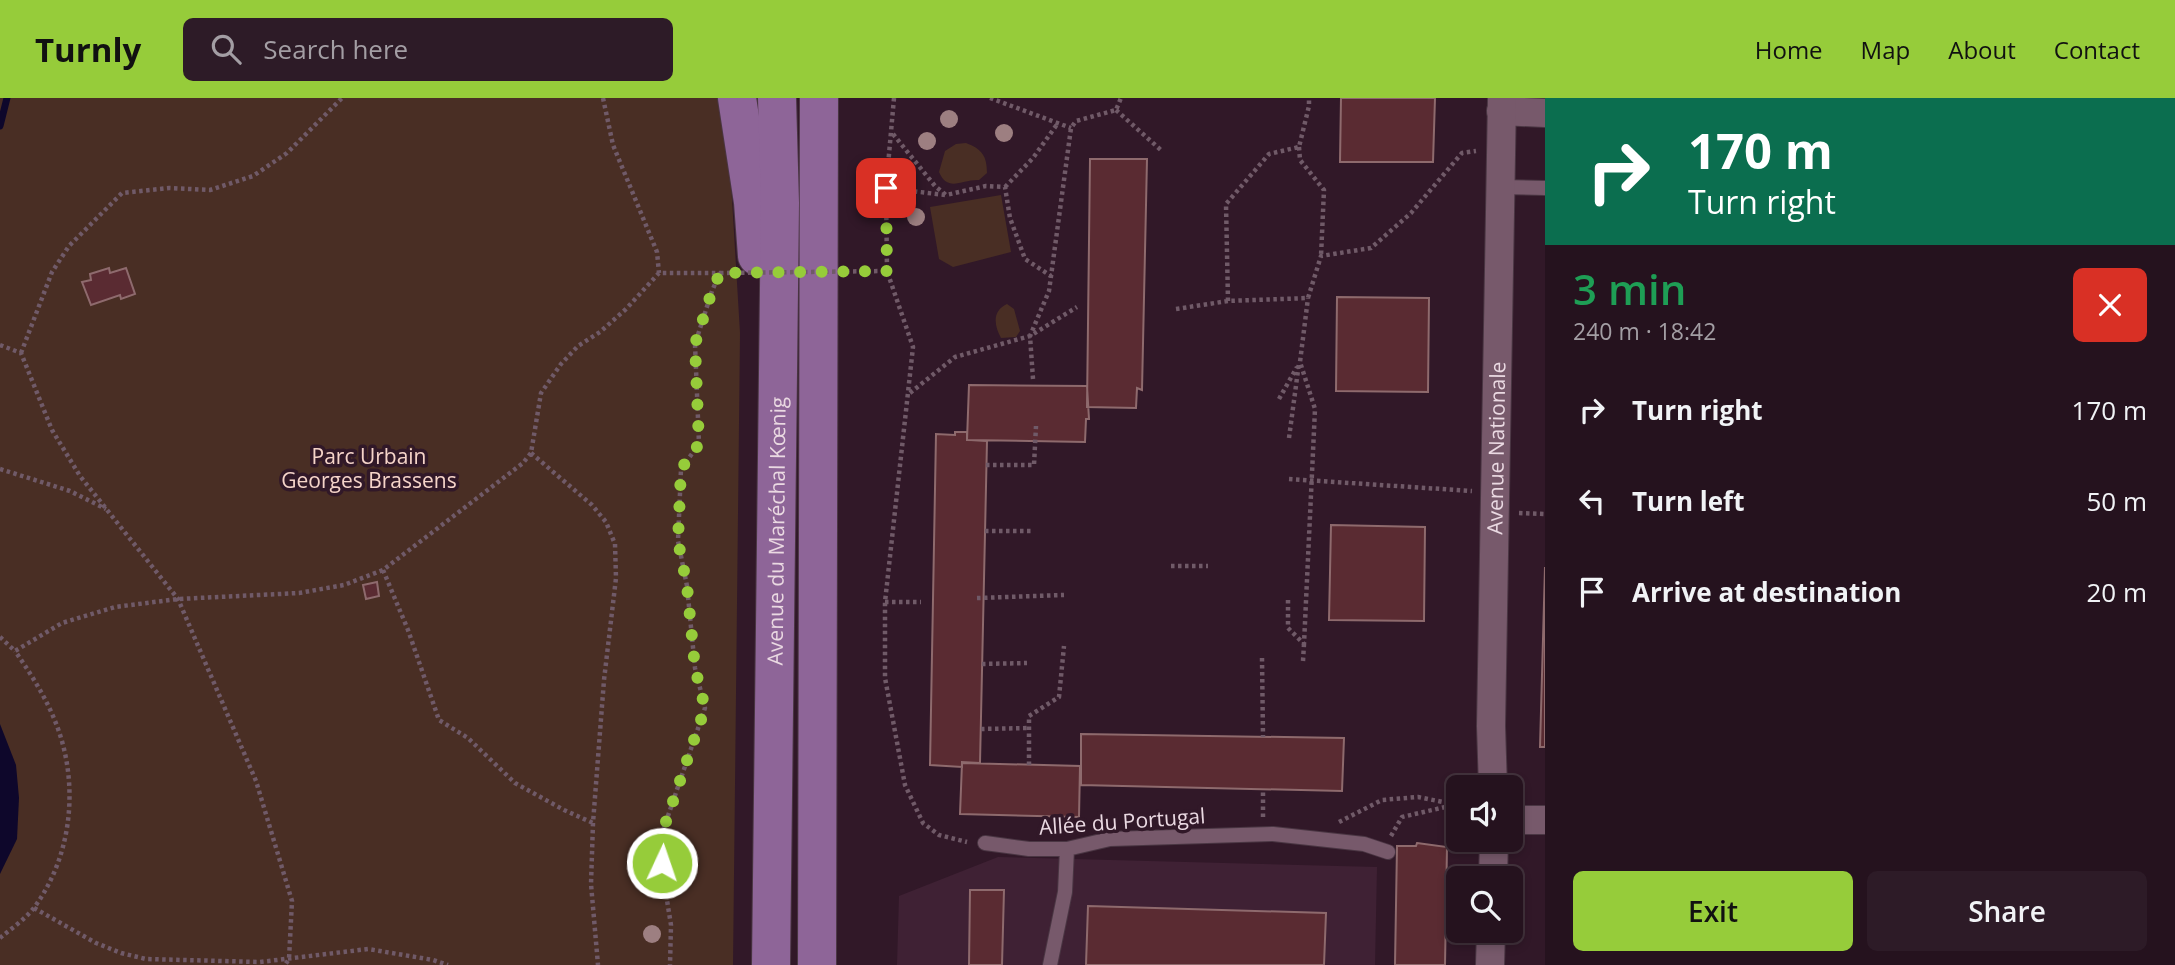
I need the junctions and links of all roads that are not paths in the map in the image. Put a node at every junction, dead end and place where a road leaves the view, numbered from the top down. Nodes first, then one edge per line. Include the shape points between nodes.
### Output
1 (737, 98) edge
2 (777, 98) edge
3 (1502, 104) edge
4 (824, 108) edge
5 (1545, 113) edge
6 (1500, 187) junction
7 (1545, 188) edge
8 (778, 341) junction
9 (1493, 775) edge
10 (1523, 820) edge
11 (1545, 820) edge
12 (985, 843) road end
13 (1388, 846) road end
14 (1067, 849) junction
15 (1491, 943) edge
16 (771, 965) edge
17 (817, 965) edge
18 (1049, 965) edge
19 (1490, 965) edge

1 - 8 main road via 761,304
2 - 8 main road, Avenue du Maréchal Kœnig
3 - 5 street
3 - 6 street, Avenue Nationale
4 - 17 main road, Avenue du Maréchal Kœnig
6 - 7 lane
6 - 9 street, Avenue Nationale
8 - 16 main road, Avenue du Maréchal Kœnig
10 - 11 street
12 - 14 lane, Allée du Portugal
13 - 14 lane, Allée du Portugal via 1262,835 1110,839
14 - 18 lane via 1068,873
15 - 19 street

